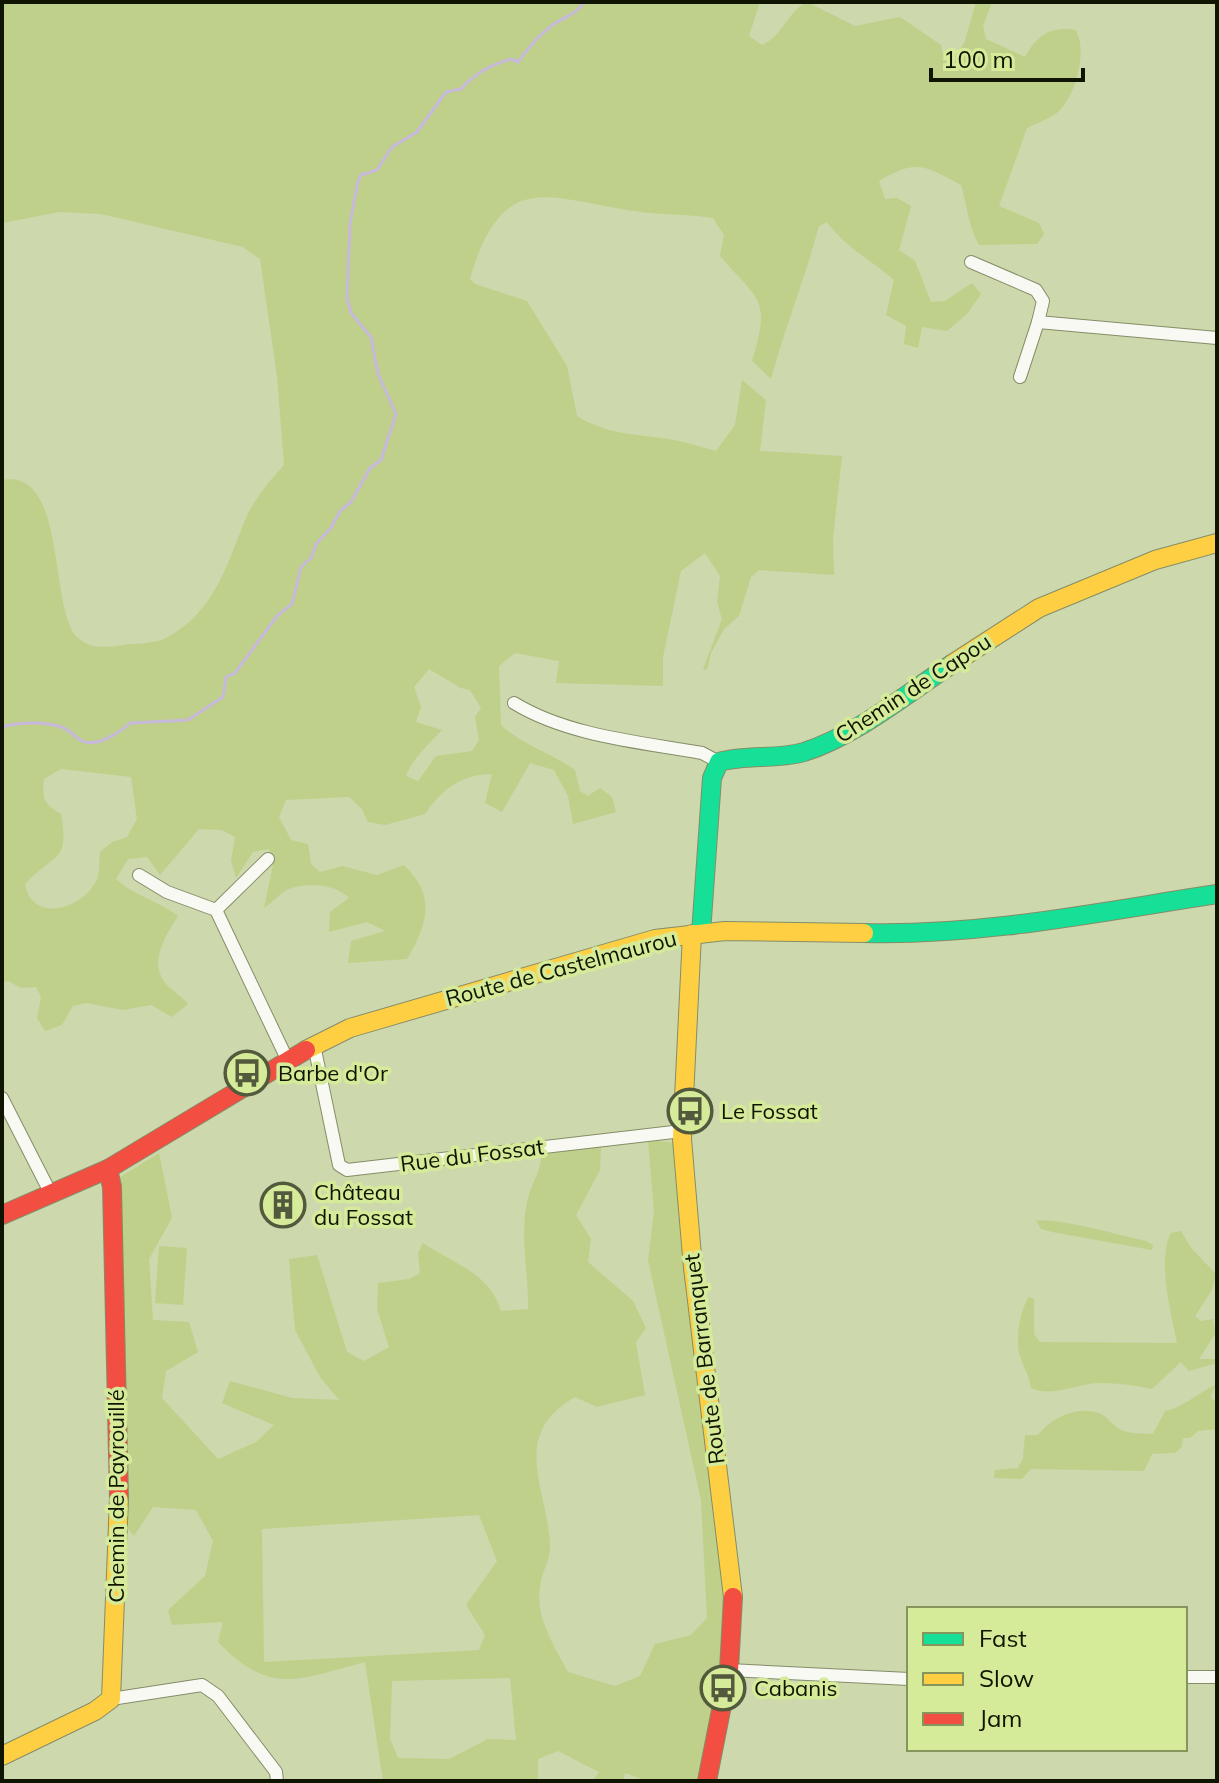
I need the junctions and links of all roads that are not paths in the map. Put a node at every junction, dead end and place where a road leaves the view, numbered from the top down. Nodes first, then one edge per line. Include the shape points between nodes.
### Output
1 (971, 262) dead end
2 (1038, 322) junction
3 (1217, 338) edge
4 (1020, 377) dead end
5 (1217, 543) edge
6 (514, 703) dead end
7 (719, 762) junction
8 (268, 859) dead end
9 (139, 875) dead end
10 (1217, 894) edge
11 (216, 910) junction
12 (696, 933) junction
13 (314, 1045) junction
14 (287, 1059) junction
15 (2, 1098) edge
16 (682, 1131) junction
17 (108, 1169) junction
18 (51, 1194) junction
19 (2, 1215) edge
20 (729, 1670) junction
21 (1187, 1677) edge
22 (1217, 1677) edge
23 (907, 1679) edge
24 (111, 1699) junction
25 (2, 1756) edge
26 (277, 1781) edge
27 (707, 1781) edge

1 - 2 street via 1036,290 1043,301
2 - 3 street
2 - 4 street
5 - 7 street, Chemin de Capou via 1155,560 1039,608 824,744 801,753
6 - 7 street via 579,728 702,753
7 - 12 street via 712,778
8 - 11 street
9 - 11 street
10 - 12 street, Route de Castelmaurou via 984,931
11 - 14 street
12 - 13 street, Route de Castelmaurou via 655,939 526,975 350,1028
12 - 16 street, Route de Barranquet
13 - 14 street, Route de Castelmaurou
13 - 16 street, Rue du Fossat via 339,1165 347,1170
14 - 17 street, Route de Castelmaurou
15 - 18 street
16 - 20 street, Route de Barranquet via 693,1268 731,1574
17 - 18 street, Route de Castelmaurou
17 - 24 street, Chemin de Payrouillé via 119,1496
18 - 19 street, Route de Castelmaurou
20 - 23 street
20 - 27 street, Route de Barranquet
21 - 22 street
24 - 25 street
24 - 26 street via 202,1685 218,1696 276,1772

